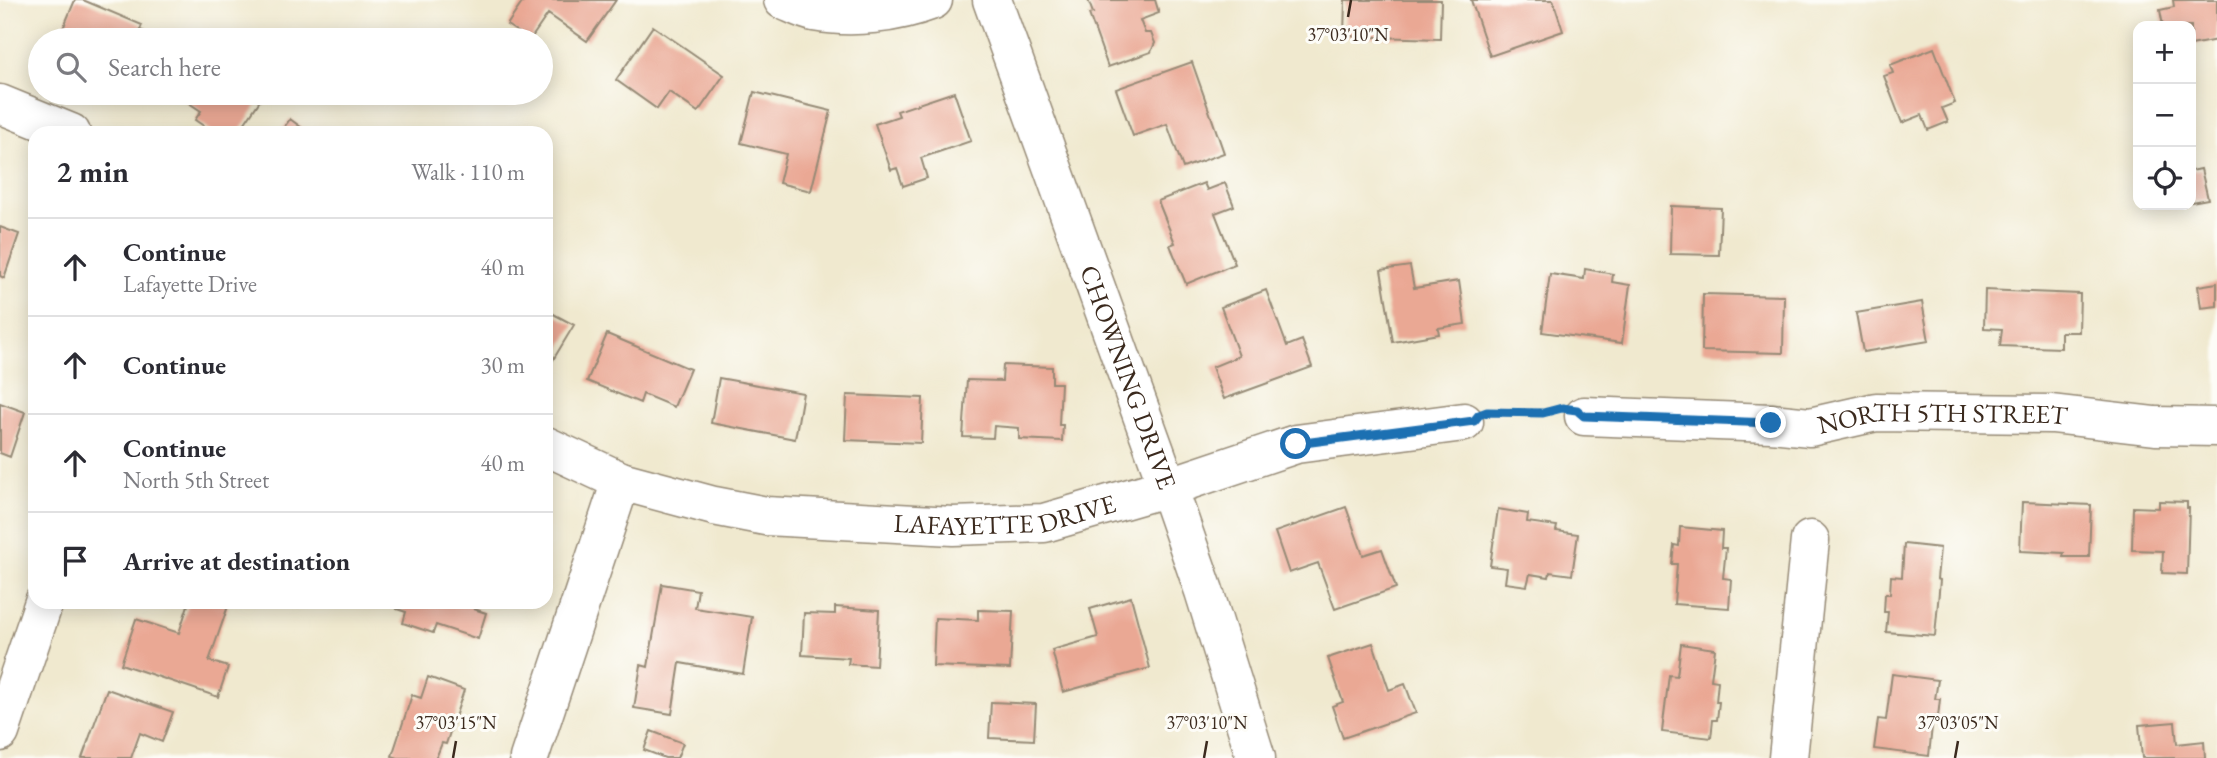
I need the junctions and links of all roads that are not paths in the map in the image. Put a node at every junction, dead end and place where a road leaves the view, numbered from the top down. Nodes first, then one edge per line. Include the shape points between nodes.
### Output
1 (783, 0) edge
2 (933, 0) edge
3 (992, 0) edge
4 (0, 104) edge
5 (54, 126) edge
6 (1584, 416) road end
7 (1464, 422) road end
8 (2217, 427) edge
9 (553, 449) edge
10 (621, 481) junction
11 (1168, 487) junction
12 (1810, 540) dead end
13 (42, 609) edge
14 (0, 732) edge
15 (529, 758) edge
16 (1256, 758) edge
17 (1788, 758) edge

1 - 2 street via 811,12 857,16
3 - 11 street, CHOWNING DRIVE
4 - 5 street
6 - 8 street, NORTH 5TH STREET via 1810,428 1876,412 2052,414 2155,426
7 - 11 street, LAFAYETTE DRIVE via 1296,444
9 - 10 street, LAFAYETTE DRIVE
10 - 11 street, LAFAYETTE DRIVE via 766,516 953,526 1044,523
10 - 15 street
11 - 16 street, CHOWNING DRIVE
12 - 17 street
13 - 14 street

